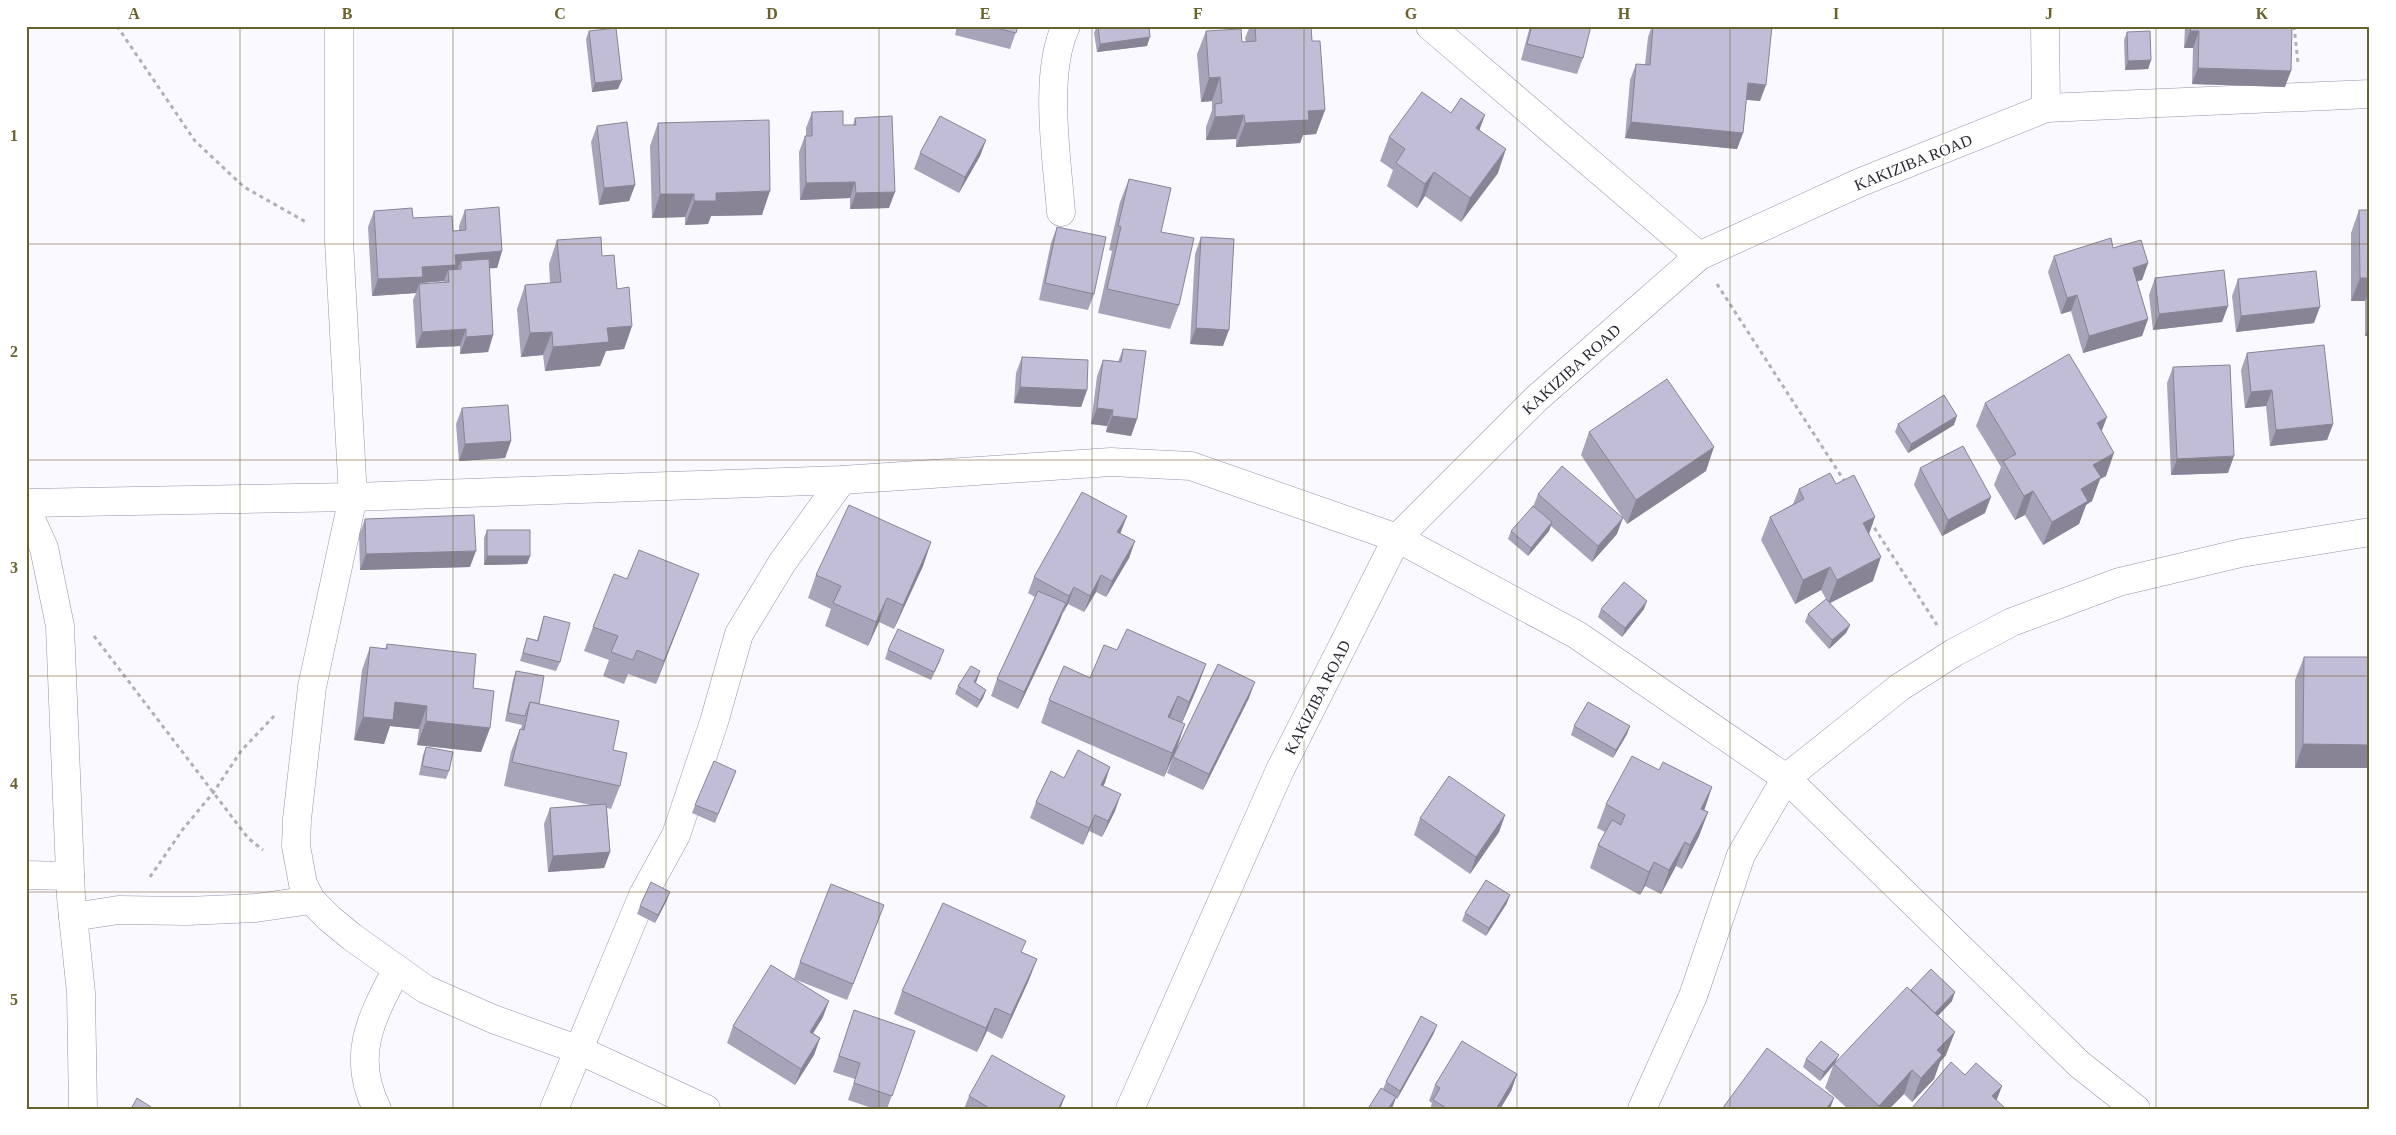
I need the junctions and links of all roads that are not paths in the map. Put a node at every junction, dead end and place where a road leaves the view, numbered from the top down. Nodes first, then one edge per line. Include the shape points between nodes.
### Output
1 (339, 26) edge
2 (1066, 26) edge
3 (1430, 26) edge
4 (2045, 26) edge
5 (2370, 94) edge
6 (2046, 108) junction
7 (1061, 212) dead end
8 (1699, 256) junction
9 (842, 480) junction
10 (353, 497) junction
11 (26, 503) edge
12 (26, 508) edge
13 (2370, 532) edge
14 (1397, 538) junction
15 (1786, 778) junction
16 (26, 874) edge
17 (70, 876) junction
18 (310, 900) junction
19 (73, 917) junction
20 (397, 969) junction
21 (579, 1050) junction
22 (83, 1109) edge
23 (377, 1109) edge
24 (554, 1109) edge
25 (706, 1109) edge
26 (1130, 1109) edge
27 (1642, 1109) edge
28 (2136, 1109) edge

1 - 10 street via 339,241
2 - 7 street via 1059,40 1054,68
3 - 8 street
4 - 6 street
5 - 6 street, KAKIZIBA ROAD
6 - 8 street, KAKIZIBA ROAD via 1861,182
8 - 14 street, KAKIZIBA ROAD via 1536,399
9 - 10 street
9 - 14 street via 1111,462 1191,466
9 - 21 street via 782,563 739,634 676,835 642,896
10 - 11 street
10 - 18 street via 312,687 297,819 296,846 300,872
12 - 17 street via 44,548 60,626
13 - 15 street via 2241,553 2119,582 2012,622 1900,687
14 - 15 street via 1577,635
14 - 26 street, KAKIZIBA ROAD via 1280,770
15 - 27 street via 1741,855 1693,996
15 - 28 street via 2080,1064
16 - 17 street
17 - 19 street
18 - 19 street via 256,908 118,910
18 - 20 street via 352,937
19 - 22 street via 81,993
20 - 21 street via 425,989 493,1019
20 - 23 street via 368,1028 364,1059 371,1096
21 - 24 street
21 - 25 street

